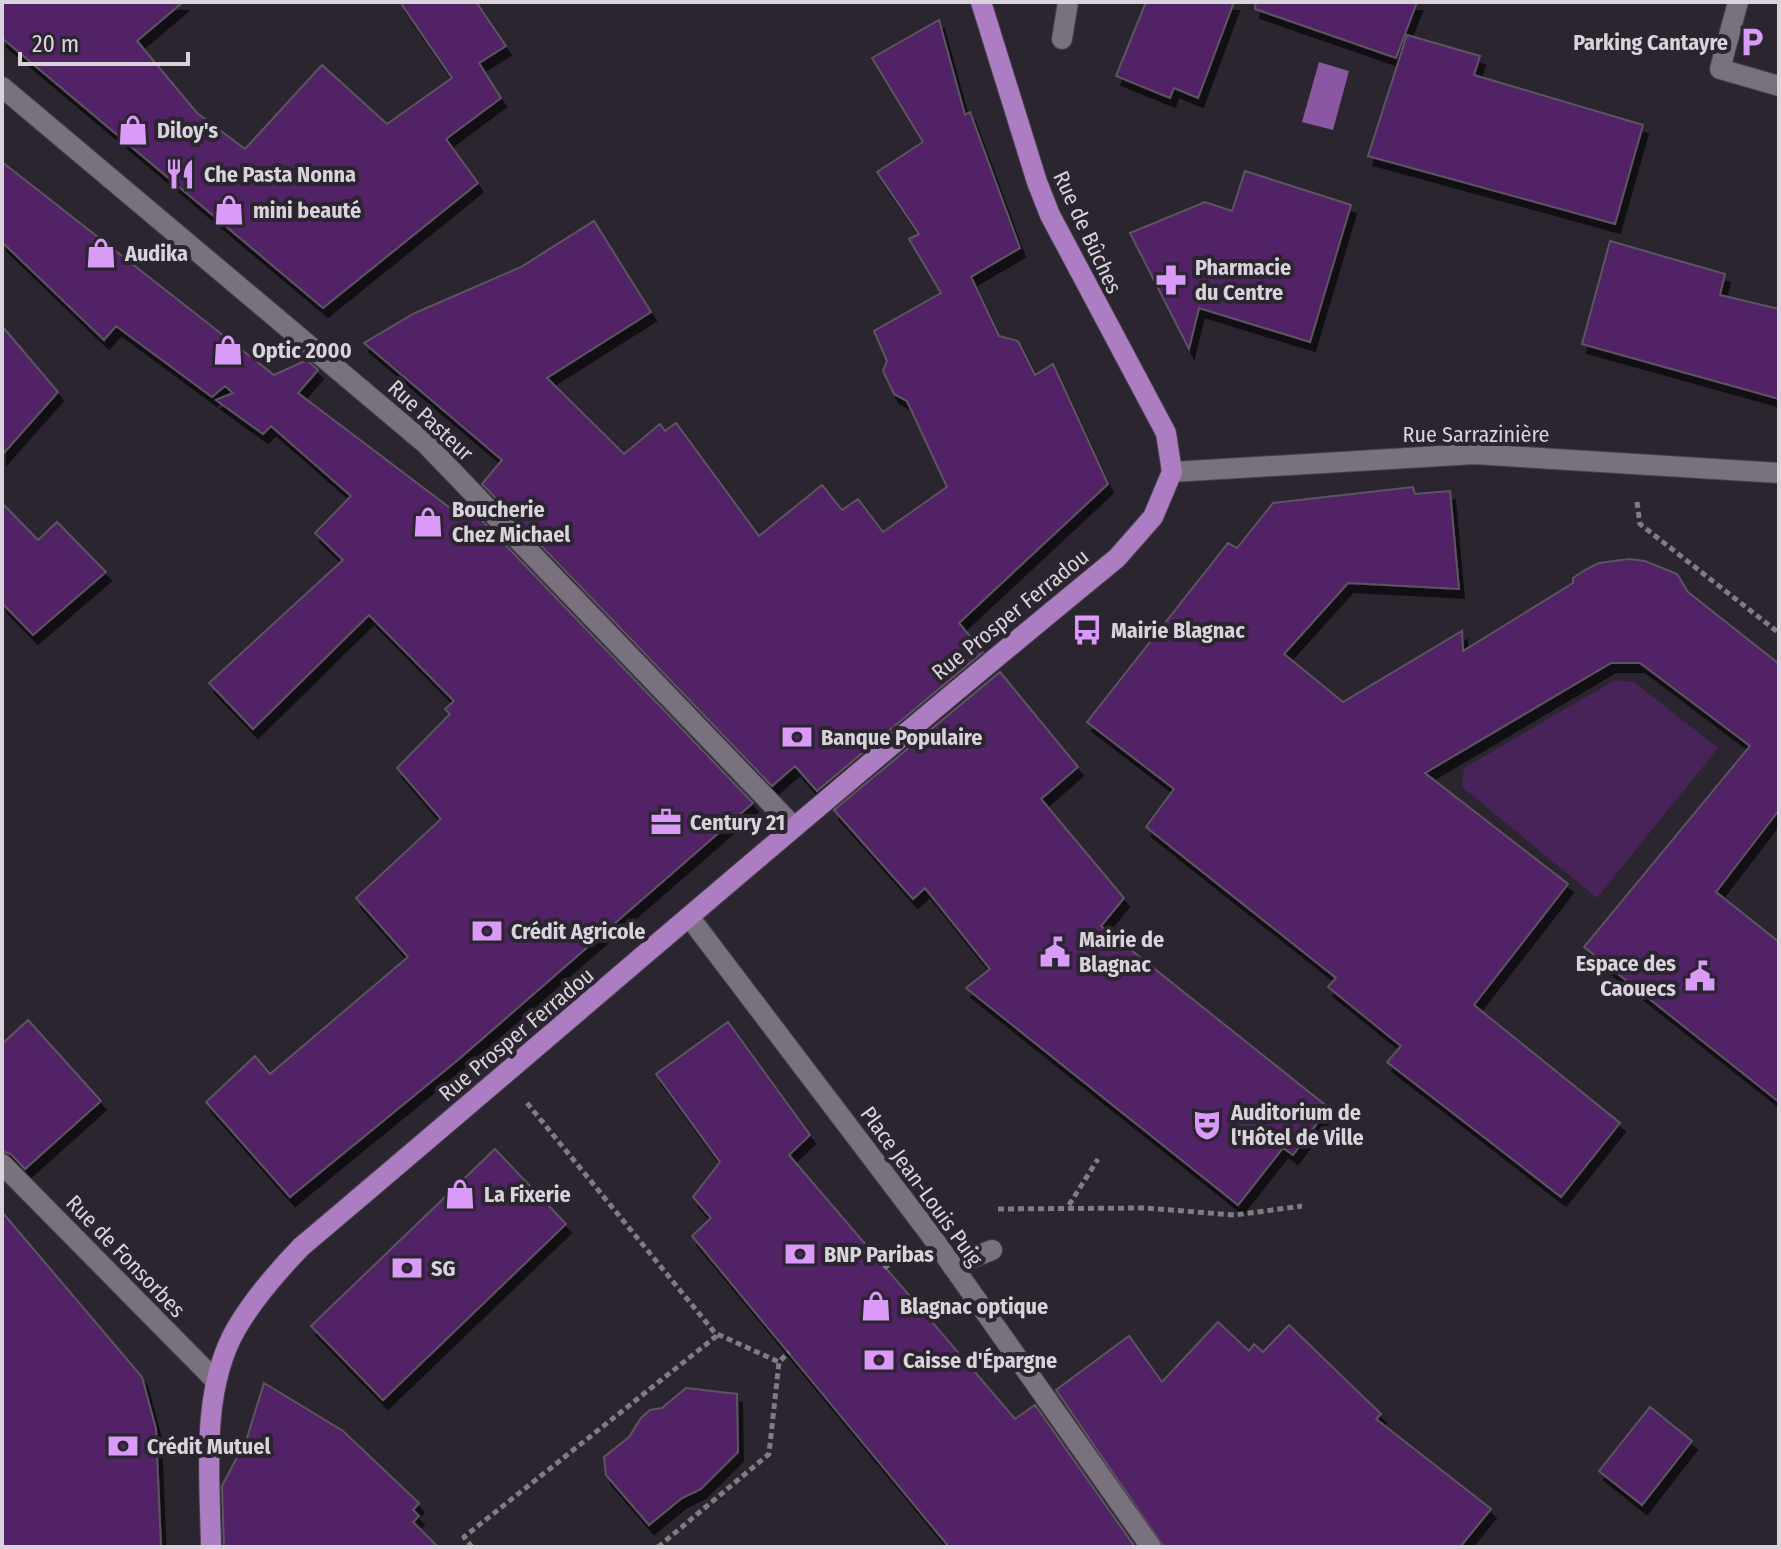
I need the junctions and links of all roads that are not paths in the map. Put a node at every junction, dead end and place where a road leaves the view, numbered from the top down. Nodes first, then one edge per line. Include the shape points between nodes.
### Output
1 (981, 2) edge
2 (1068, 2) edge
3 (1738, 2) edge
4 (1062, 39) dead end
5 (1779, 86) edge
6 (2, 87) edge
7 (1172, 472) junction
8 (1779, 473) edge
9 (794, 827) junction
10 (690, 918) junction
11 (3, 1166) edge
12 (992, 1250) dead end
13 (952, 1266) junction
14 (216, 1381) junction
15 (211, 1547) edge
16 (1151, 1547) edge

1 - 7 main road, Rue de Bûches via 1037,182 1166,433
2 - 4 street
3 - 5 street via 1720,69
6 - 9 street, Rue Pasteur via 426,444
7 - 8 street, Rue Sarrazinière via 1474,454
7 - 9 main road, Rue Prosper Ferradou via 1153,517 1117,558
9 - 10 main road, Rue Prosper Ferradou
10 - 13 street, Place Jean-Louis Puig
10 - 14 main road, Rue Prosper Ferradou via 301,1247 267,1283 235,1331
11 - 14 street, Rue de Fonsorbes
12 - 13 street
13 - 16 street, Place Jean-Louis Puig
14 - 15 main road, Rue Prosper Ferradou via 209,1453

